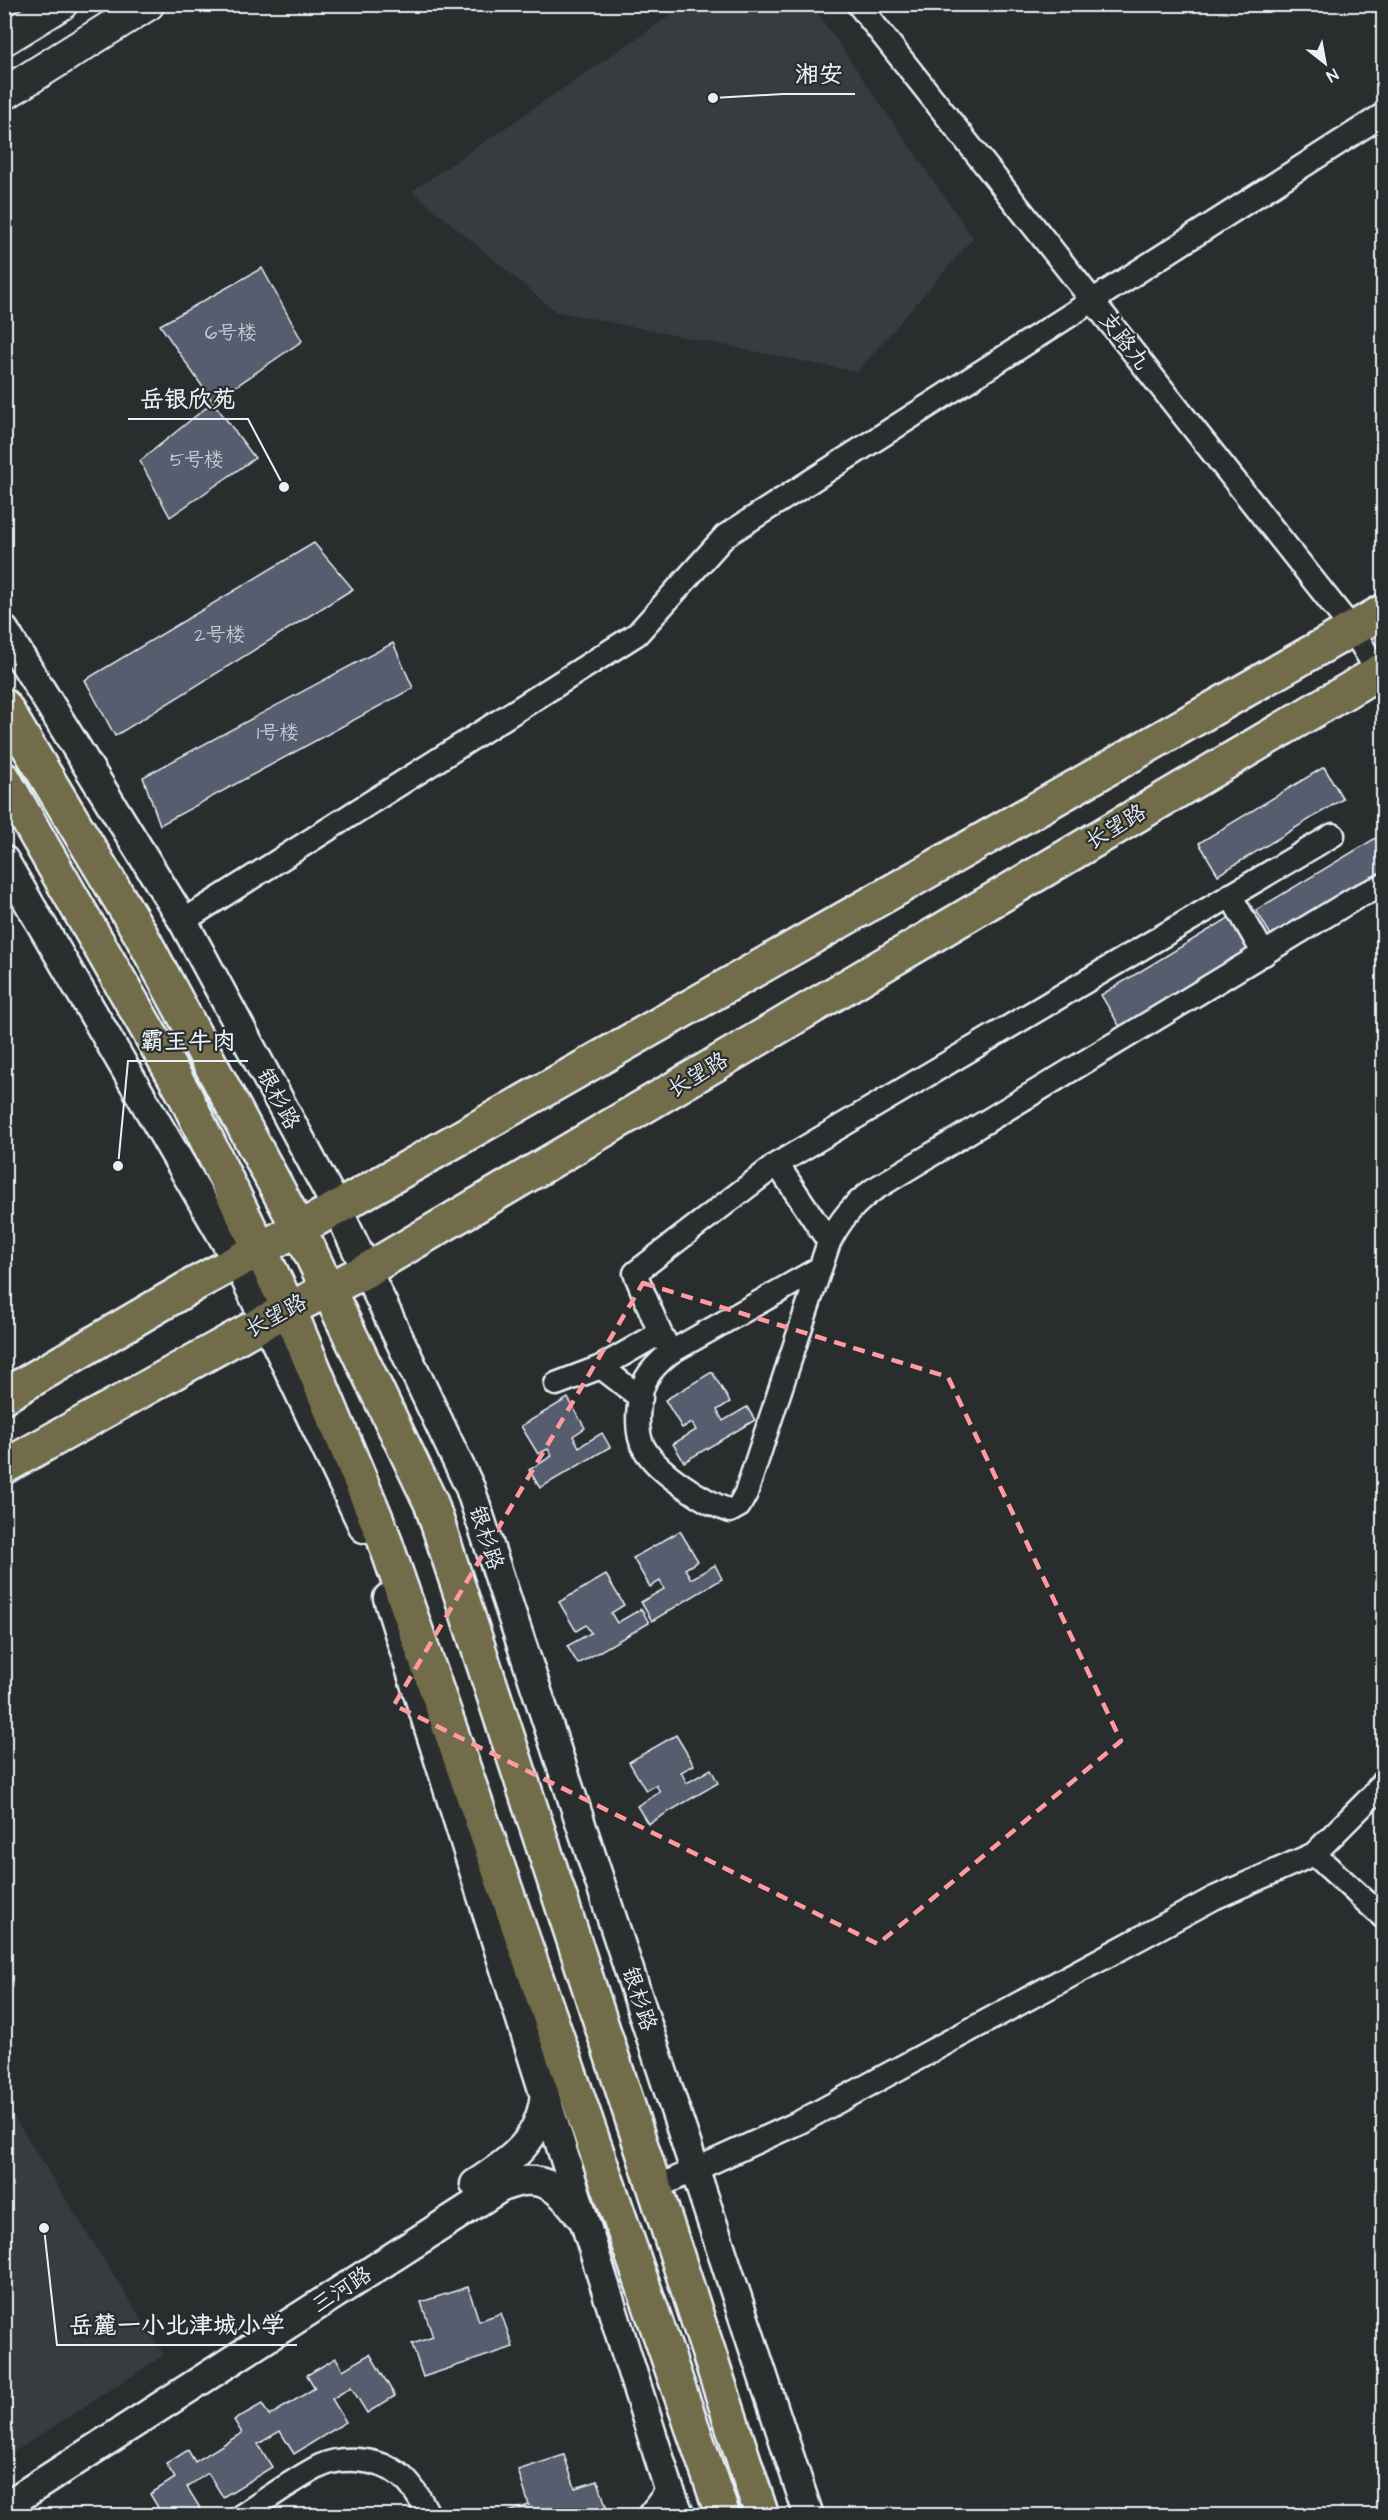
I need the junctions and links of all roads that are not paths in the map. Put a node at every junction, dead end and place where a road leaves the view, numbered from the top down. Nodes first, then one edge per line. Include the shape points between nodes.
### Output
1 (61, 4) edge
2 (147, 4) edge
3 (858, 4) edge
4 (4, 39) edge
5 (4, 94) edge
6 (1383, 114) edge
7 (1093, 301) junction
8 (1383, 611) edge
9 (1352, 629) junction
10 (4, 630) edge
11 (1382, 674) edge
12 (4, 706) edge
13 (4, 779) edge
14 (1332, 835) dead end
15 (4, 860) edge
16 (1383, 885) edge
17 (1230, 896) junction
18 (183, 921) junction
19 (1264, 954) junction
20 (777, 1164) junction
21 (337, 1208) junction
22 (299, 1229) junction
23 (829, 1242) junction
24 (249, 1255) junction
25 (820, 1268) junction
26 (367, 1270) junction
27 (328, 1289) junction
28 (278, 1315) junction
29 (666, 1342) junction
30 (601, 1367) junction
31 (556, 1384) dead end
32 (4, 1396) edge
33 (641, 1398) junction
34 (4, 1467) edge
35 (1383, 1780) edge
36 (1314, 1854) junction
37 (1383, 1918) edge
38 (545, 2093) junction
39 (695, 2170) junction
40 (655, 2188) junction
41 (586, 2224) junction
42 (4, 2487) edge
43 (669, 2489) junction
44 (4, 2506) edge
45 (241, 2516) edge
46 (429, 2516) edge
47 (648, 2516) edge
48 (680, 2516) edge
49 (723, 2516) edge
50 (762, 2516) edge
51 (809, 2516) edge

1 - 4 main road
2 - 5 main road
3 - 7 street, 支路九
6 - 7 street
7 - 9 street, 支路九
7 - 18 street via 726,536 636,634
8 - 9 main road
9 - 11 street, 支路九
9 - 21 main road
10 - 18 street, 银杉路
11 - 26 main road, 长望路
12 - 22 main road, 银杉路 via 140,933
13 - 24 main road via 185,1095
14 - 17 street
15 - 24 street
16 - 19 street
17 - 19 street
17 - 20 street
18 - 21 street, 银杉路
19 - 23 street via 873,1190 840,1220
20 - 23 street
20 - 29 street via 635,1273
21 - 22 main road
21 - 26 street, 银杉路
22 - 24 main road
22 - 27 main road, 银杉路
23 - 25 street
24 - 28 main road
24 - 32 main road
25 - 29 street
25 - 33 street via 739,1506 730,1511 713,1505 650,1457 639,1432
26 - 27 main road, 长望路
26 - 39 street, 银杉路 via 470,1488
27 - 28 main road, 长望路
27 - 40 main road, 银杉路 via 431,1503
28 - 34 main road, 长望路
28 - 38 street via 365,1530
28 - 49 main road via 381,1530
29 - 30 street
29 - 33 street via 646,1378
30 - 31 street
30 - 33 street
35 - 36 street
36 - 37 street
36 - 39 street via 1214,1898 800,2122
38 - 41 street
38 - 42 street, 三河路 via 538,2125 528,2142 501,2167
39 - 40 street
39 - 51 street, 银杉路
40 - 50 main road, 银杉路
41 - 43 street
41 - 44 street, 三河路 via 553,2188 536,2181 517,2180 500,2188
43 - 47 street
43 - 48 street
45 - 46 street via 322,2465 346,2459 390,2466 421,2499

